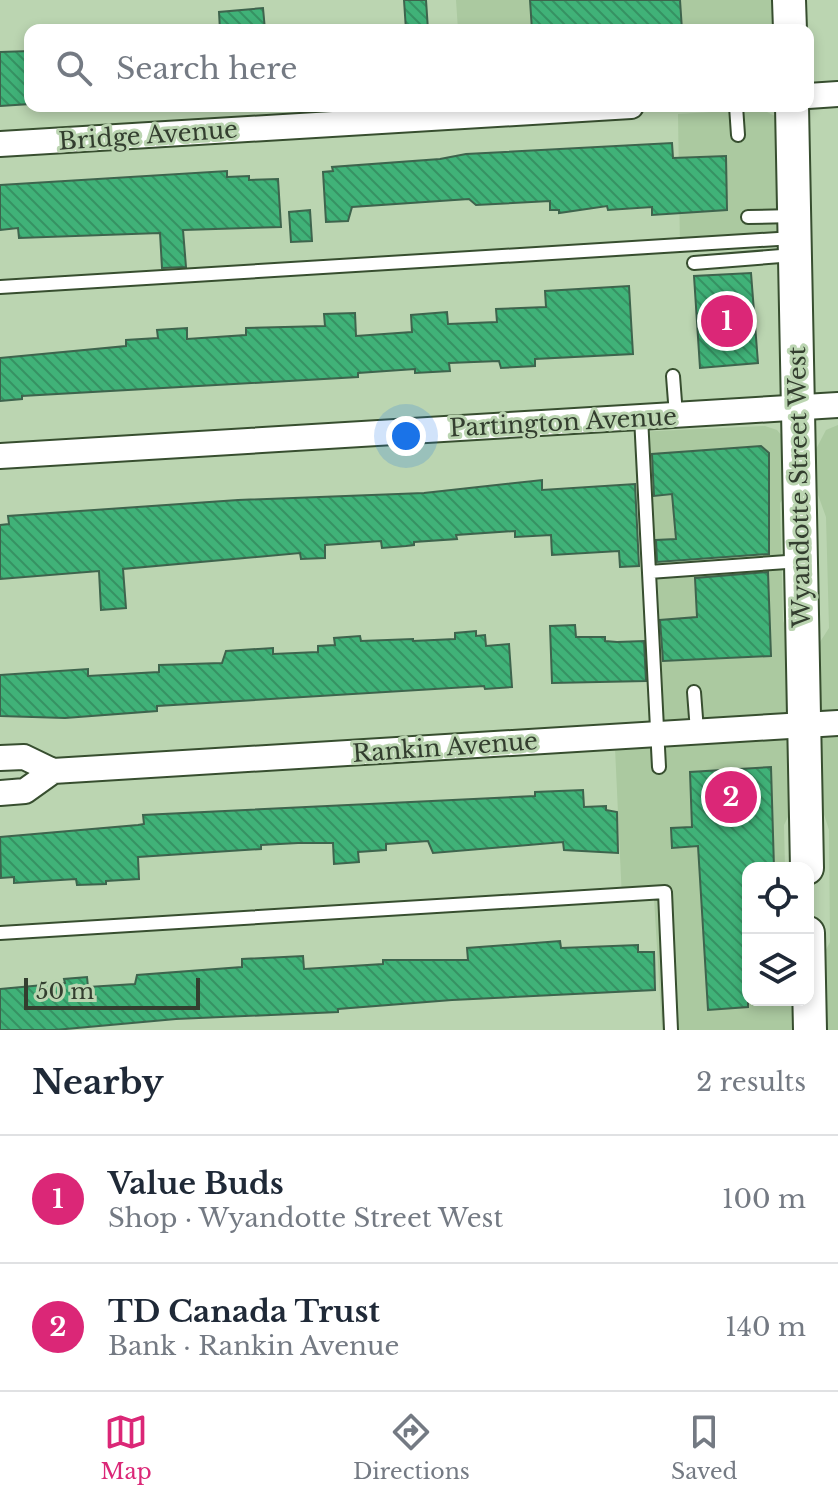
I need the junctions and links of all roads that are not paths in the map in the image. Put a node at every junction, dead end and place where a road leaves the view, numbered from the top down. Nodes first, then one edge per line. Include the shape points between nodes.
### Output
1 (789, 0) edge
2 (790, 24) edge
3 (838, 94) edge
4 (814, 96) edge
5 (459, 112) edge
6 (736, 112) edge
7 (792, 112) edge
8 (738, 135) dead end
9 (0, 144) edge
10 (748, 217) dead end
11 (794, 236) junction
12 (694, 263) dead end
13 (0, 287) edge
14 (673, 376) dead end
15 (838, 405) edge
16 (798, 408) junction
17 (676, 415) junction
18 (641, 417) junction
19 (0, 456) edge
20 (801, 561) junction
21 (649, 572) junction
22 (694, 692) dead end
23 (838, 723) edge
24 (804, 725) junction
25 (697, 731) junction
26 (657, 734) junction
27 (0, 758) edge
28 (659, 767) dead end
29 (53, 771) junction
30 (0, 793) edge
31 (807, 862) edge
32 (0, 933) edge
33 (808, 934) edge
34 (671, 1030) edge
35 (810, 1030) edge

1 - 2 main road
3 - 4 street
5 - 9 street, Bridge Avenue
6 - 8 lane
7 - 11 main road, Wyandotte Street West
10 - 11 lane
11 - 12 lane
11 - 13 lane
11 - 16 main road, Wyandotte Street West
14 - 17 lane
15 - 16 street, Partington Avenue
16 - 17 street, Partington Avenue
16 - 20 main road, Wyandotte Street West
17 - 18 street, Partington Avenue
18 - 19 street, Partington Avenue
18 - 21 lane
20 - 21 lane
20 - 24 main road, Wyandotte Street West
21 - 26 lane
22 - 25 lane
23 - 24 street, Rankin Avenue
24 - 25 street, Rankin Avenue
24 - 31 main road, Wyandotte Street West
25 - 26 street, Rankin Avenue
26 - 28 lane
26 - 29 street, Rankin Avenue
27 - 29 street, Rankin Avenue via 24,757
29 - 30 street, Rankin Avenue via 25,791
32 - 34 lane via 665,892
33 - 35 main road

